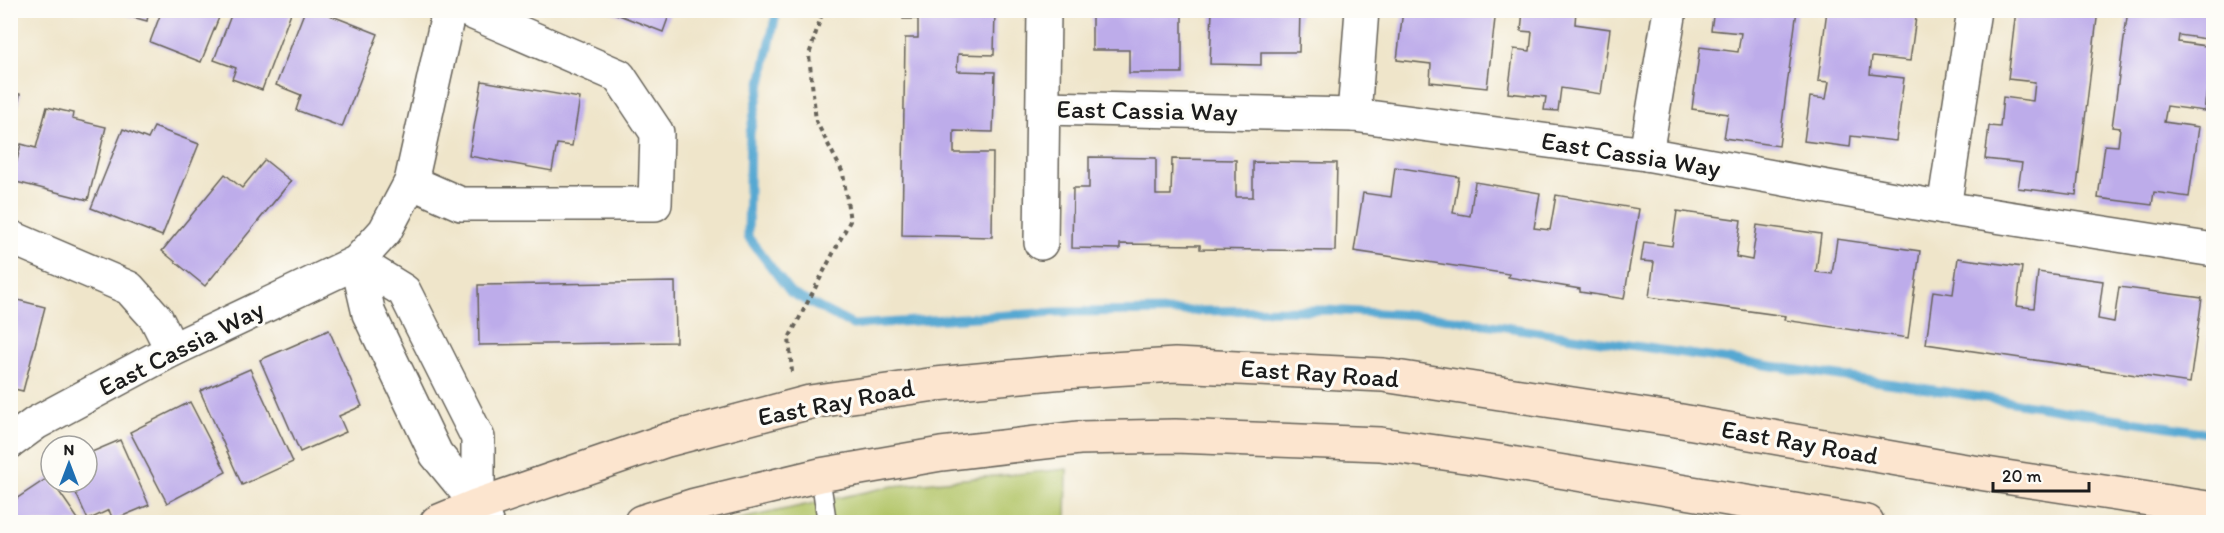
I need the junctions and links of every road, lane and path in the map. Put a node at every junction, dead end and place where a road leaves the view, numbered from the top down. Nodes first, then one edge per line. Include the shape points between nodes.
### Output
1 (449, 10) edge
2 (467, 10) edge
3 (823, 10) edge
4 (1044, 10) edge
5 (1362, 10) edge
6 (1670, 10) edge
7 (1974, 10) edge
8 (1043, 108) junction
9 (1354, 116) junction
10 (1646, 154) junction
11 (411, 182) junction
12 (1944, 208) junction
13 (10, 237) edge
14 (1041, 243) dead end
15 (2214, 250) edge
16 (357, 262) junction
17 (172, 350) junction
18 (810, 402) junction
19 (10, 442) edge
20 (820, 475) junction
21 (2214, 509) edge
22 (2133, 510) edge
23 (482, 514) edge
24 (436, 522) edge
25 (641, 522) edge
26 (826, 522) edge
27 (1867, 522) edge

1 - 11 street
2 - 11 street via 619,76 657,133 655,204 461,204
3 - 18 path via 809,55 816,121 843,173 850,221 789,338 792,380
4 - 8 street
5 - 9 street
6 - 10 street
7 - 12 street
8 - 9 street, East Cassia Way
8 - 14 street
9 - 10 street, East Cassia Way
10 - 12 street, East Cassia Way
11 - 16 street via 385,231
12 - 15 street, East Cassia Way
13 - 17 street via 129,288 156,318
16 - 17 street, East Cassia Way
16 - 23 street via 369,314 436,454
16 - 23 street via 404,291 478,438
17 - 19 street, East Cassia Way via 36,423
18 - 22 main road, East Ray Road via 936,384 1175,366 1383,375 1513,393 1960,470
18 - 23 main road, East Ray Road via 667,440
20 - 25 main road
20 - 26 lane
20 - 27 main road via 941,454 1079,438 1275,439 1380,444
21 - 22 main road, East Ray Road
23 - 24 main road, East Ray Road

